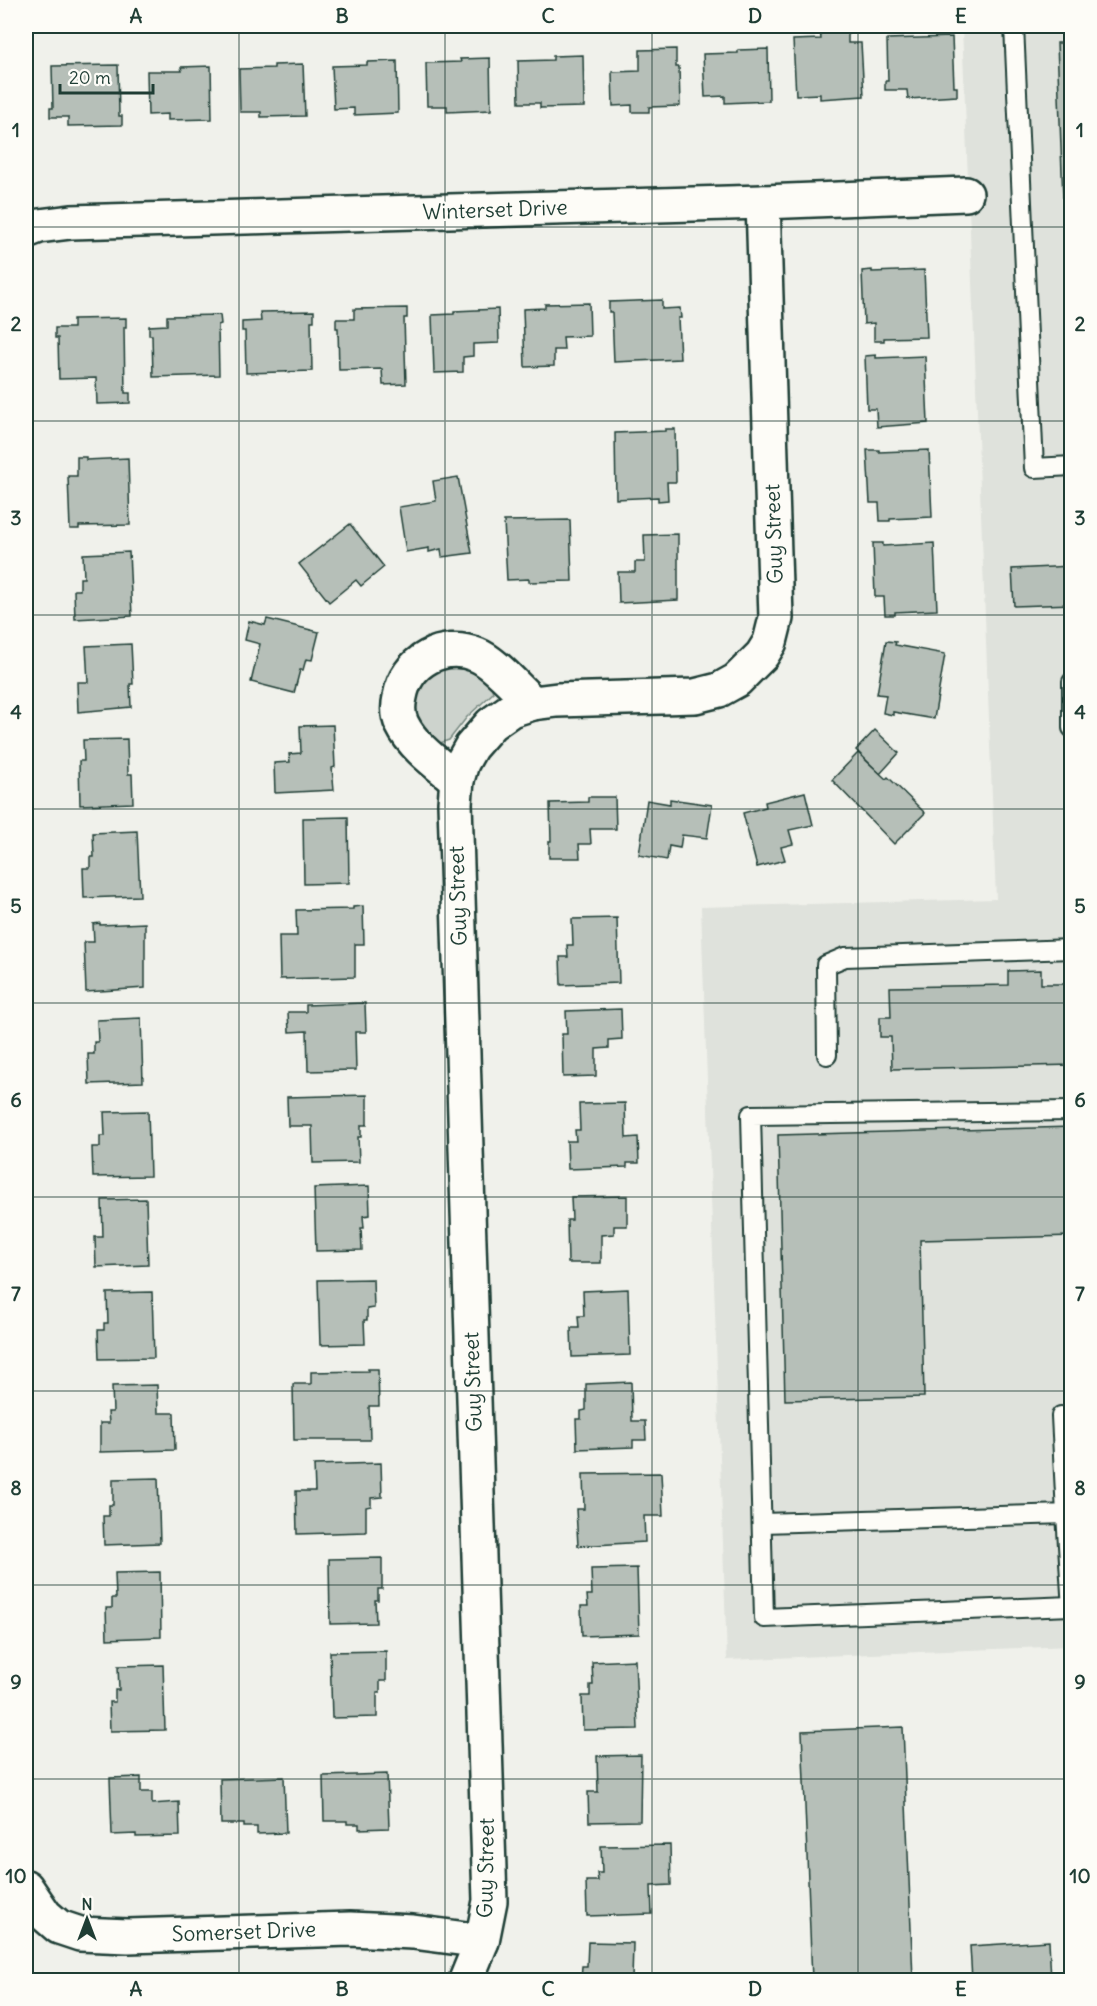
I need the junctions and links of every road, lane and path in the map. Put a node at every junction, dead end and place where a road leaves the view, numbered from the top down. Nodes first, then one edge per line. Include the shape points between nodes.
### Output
1 (1014, 26) edge
2 (966, 194) dead end
3 (764, 202) junction
4 (26, 231) edge
5 (1071, 466) edge
6 (1071, 682) edge
7 (532, 703) junction
8 (1071, 721) edge
9 (1071, 728) edge
10 (457, 780) junction
11 (1071, 949) edge
12 (826, 1055) dead end
13 (1071, 1111) edge
14 (1061, 1416) dead end
15 (1069, 1514) edge
16 (762, 1523) junction
17 (1071, 1608) edge
18 (26, 1887) edge
19 (482, 1941) junction
20 (465, 1980) edge

1 - 5 lane via 1034,468
2 - 3 street, Winterset Drive
3 - 4 street, Winterset Drive via 71,222
3 - 7 street, Guy Street via 776,618 770,642 752,667 719,690 694,696
6 - 8 lane
7 - 10 street, Guy Street via 511,710 491,724 471,747
7 - 10 street via 492,664 464,651 434,654 409,672 399,700 402,725 414,742
8 - 9 lane
10 - 19 street, Guy Street via 489,1880 488,1918
11 - 12 lane via 845,957 826,964
13 - 16 lane via 751,1115
14 - 15 lane
15 - 16 lane
15 - 17 lane
16 - 17 lane via 764,1618
18 - 19 street, Somerset Drive via 45,1915 59,1927 80,1934 350,1929
19 - 20 street, Guy Street

